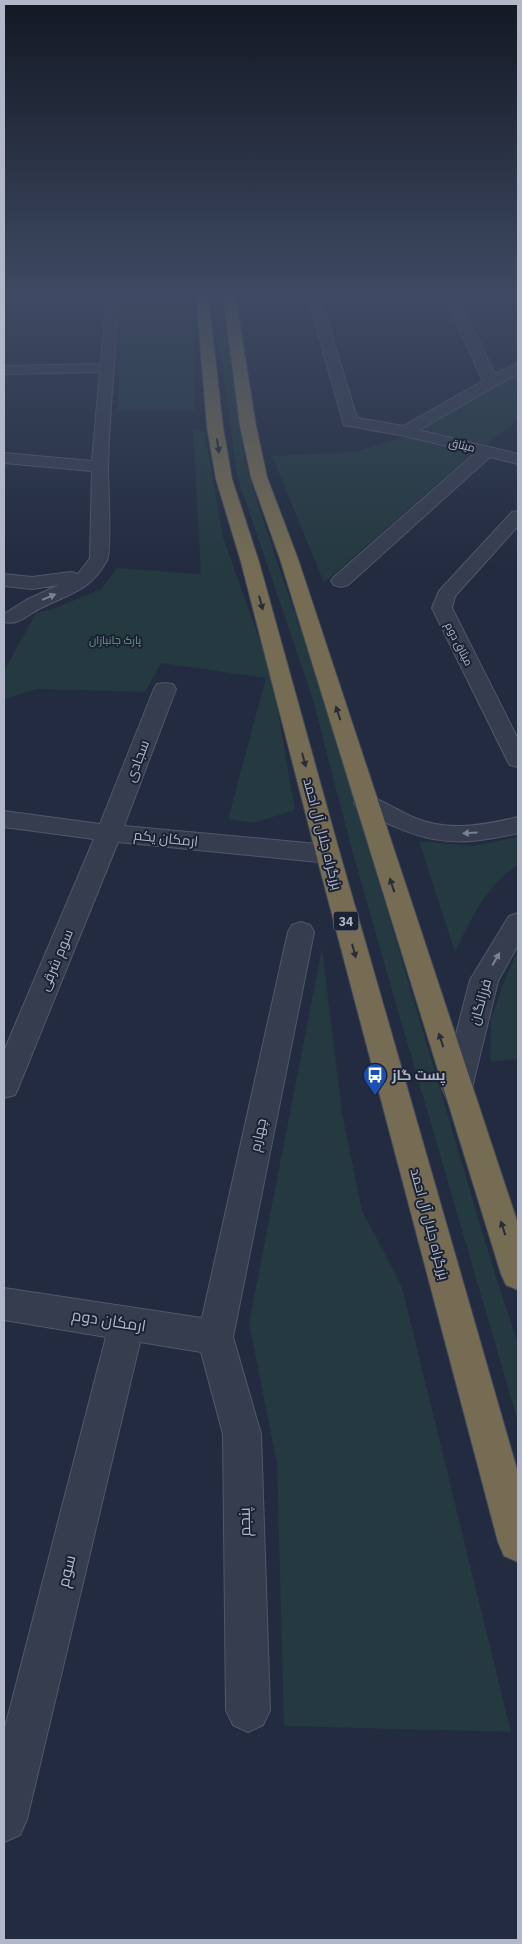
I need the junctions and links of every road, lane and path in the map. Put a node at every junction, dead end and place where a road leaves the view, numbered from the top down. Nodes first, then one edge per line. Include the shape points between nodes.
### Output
1 (107, 385) edge
2 (211, 385) edge
3 (242, 385) edge
4 (340, 385) edge
5 (486, 385) edge
6 (405, 431) junction
7 (487, 451) junction
8 (4, 458) edge
9 (518, 459) edge
10 (100, 466) junction
11 (518, 516) edge
12 (87, 576) junction
13 (4, 580) edge
14 (341, 581) dead end
15 (32, 583) junction
16 (7, 624) edge
17 (165, 689) dead end
18 (518, 760) edge
19 (366, 803) junction
20 (4, 819) edge
21 (518, 825) edge
22 (109, 833) junction
23 (328, 854) junction
24 (518, 923) edge
25 (301, 932) dead end
26 (4, 1086) edge
27 (457, 1088) junction
28 (518, 1274) edge
29 (4, 1304) edge
30 (127, 1323) junction
31 (215, 1337) junction
32 (518, 1542) edge
33 (248, 1710) dead end
34 (4, 1819) edge

1 - 10 street
2 -> 23 highway, بزرگراه جلال آل احمد / 34 via 224,479 255,581
19 -> 3 highway via 289,559 259,477
4 - 6 street, میثاق via 350,422
5 - 6 street
6 - 7 street, میثاق
7 - 9 street, میثاق
7 - 14 street
8 - 10 street
10 - 12 street via 99,558
11 - 18 street, میثاق دوم via 446,595 442,608
12 - 15 street
16 -> 12 street via 33,604 68,590
13 - 15 street
15 - 16 street
17 - 22 street, سجادی
21 -> 19 street via 471,834 444,833 416,828
27 -> 19 highway
20 - 22 street, ارمکان یکم
22 - 23 street, ارمکان یکم
22 - 26 street, سوم شرقی
23 -> 32 highway, بزرگراه جلال آل احمد / 34
27 -> 24 street, فرزانگان via 484,980
25 - 31 street, چهارم
28 -> 27 highway
29 - 30 street, ارمکان دوم
30 - 31 street, ارمکان دوم
30 - 34 street, سوم
31 - 33 street, پنجم via 242,1434

